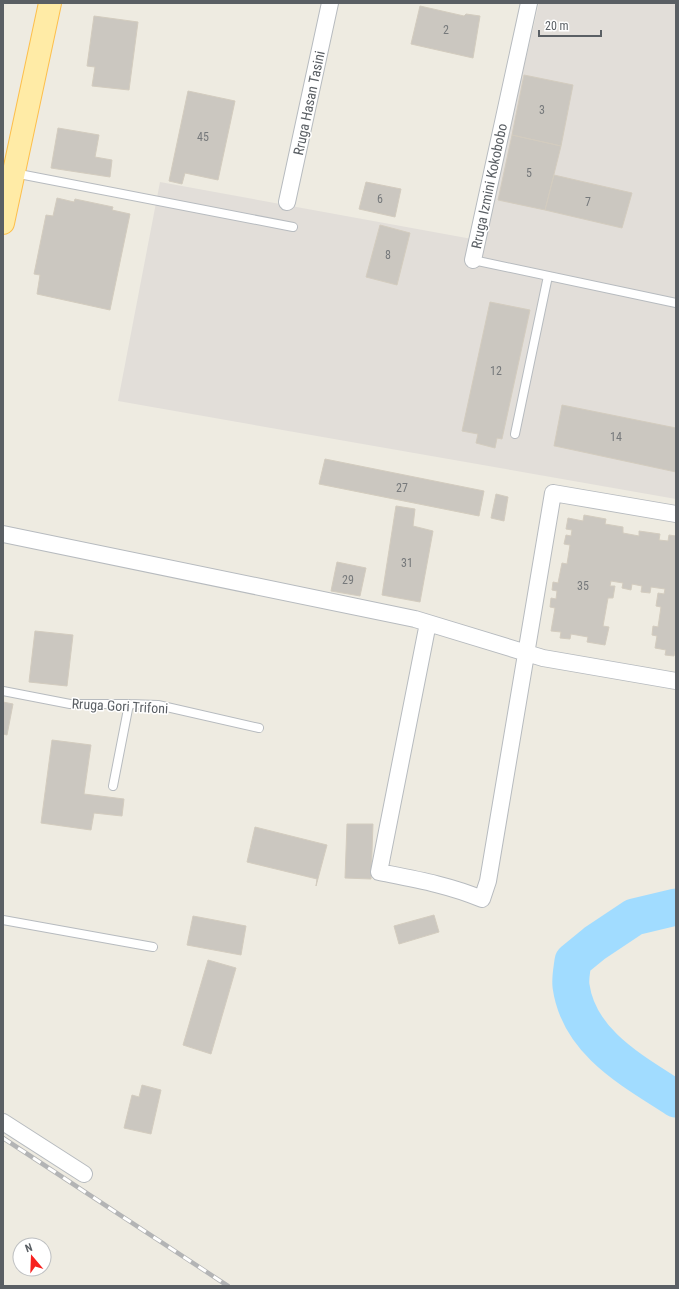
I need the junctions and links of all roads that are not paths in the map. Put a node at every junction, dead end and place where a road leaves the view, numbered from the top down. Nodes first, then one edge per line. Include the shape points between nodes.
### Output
1 (50, 3) edge
2 (330, 3) edge
3 (529, 3) edge
4 (14, 172) junction
5 (287, 202) dead end
6 (3, 223) edge
7 (293, 227) dead end
8 (473, 260) joint
9 (548, 276) junction
10 (676, 303) edge
11 (515, 434) dead end
12 (676, 514) edge
13 (3, 534) edge
14 (428, 623) junction
15 (526, 654) junction
16 (676, 681) edge
17 (3, 691) edge
18 (129, 704) junction
19 (259, 728) dead end
20 (113, 786) dead end
21 (3, 920) edge
22 (153, 947) dead end
23 (3, 1122) edge
24 (84, 1174) dead end

1 - 4 main road
2 - 5 street, Rruga Hasan Tasini
3 - 8 street, Rruga Izmini Kokobobo
4 - 6 main road
4 - 7 lane
8 - 9 lane, Rruga Izmini Kokobobo
9 - 10 lane, Rruga Izmini Kokobobo
9 - 11 lane
12 - 15 street via 553,493
13 - 14 street
14 - 15 street
14 - 15 street via 378,872 436,883 482,899 488,881
15 - 16 street
17 - 18 lane, Rruga Gori Trifoni via 70,704
18 - 19 lane, Rruga Gori Trifoni via 158,705
18 - 20 lane
21 - 22 lane
23 - 24 street

